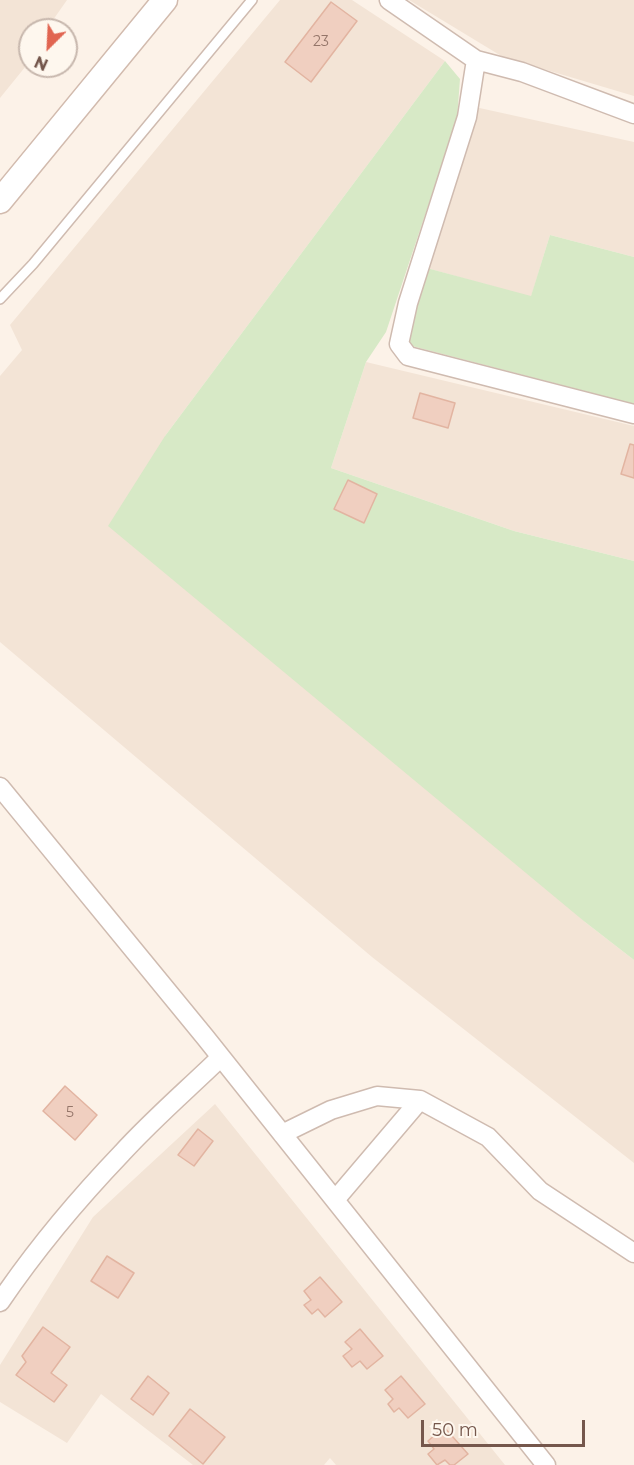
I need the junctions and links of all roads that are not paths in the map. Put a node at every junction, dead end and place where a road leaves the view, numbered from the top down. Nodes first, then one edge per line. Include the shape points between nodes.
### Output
1 (165, 0) edge
2 (252, 0) edge
3 (389, 0) edge
4 (476, 60) junction
5 (634, 114) edge
6 (0, 201) edge
7 (0, 299) edge
8 (634, 414) edge
9 (0, 787) edge
10 (221, 1057) junction
11 (420, 1100) junction
12 (282, 1134) junction
13 (335, 1200) junction
14 (634, 1253) edge
15 (0, 1302) edge
16 (546, 1465) edge

1 - 6 main road
2 - 7 lane
3 - 4 street
4 - 5 street via 522,72
4 - 8 street via 467,117 408,303 399,344 408,356
9 - 10 street
10 - 12 street
10 - 15 street via 116,1159
11 - 12 street via 377,1096 331,1110
11 - 13 street
11 - 14 street via 488,1137 540,1191
12 - 13 street
13 - 16 street

